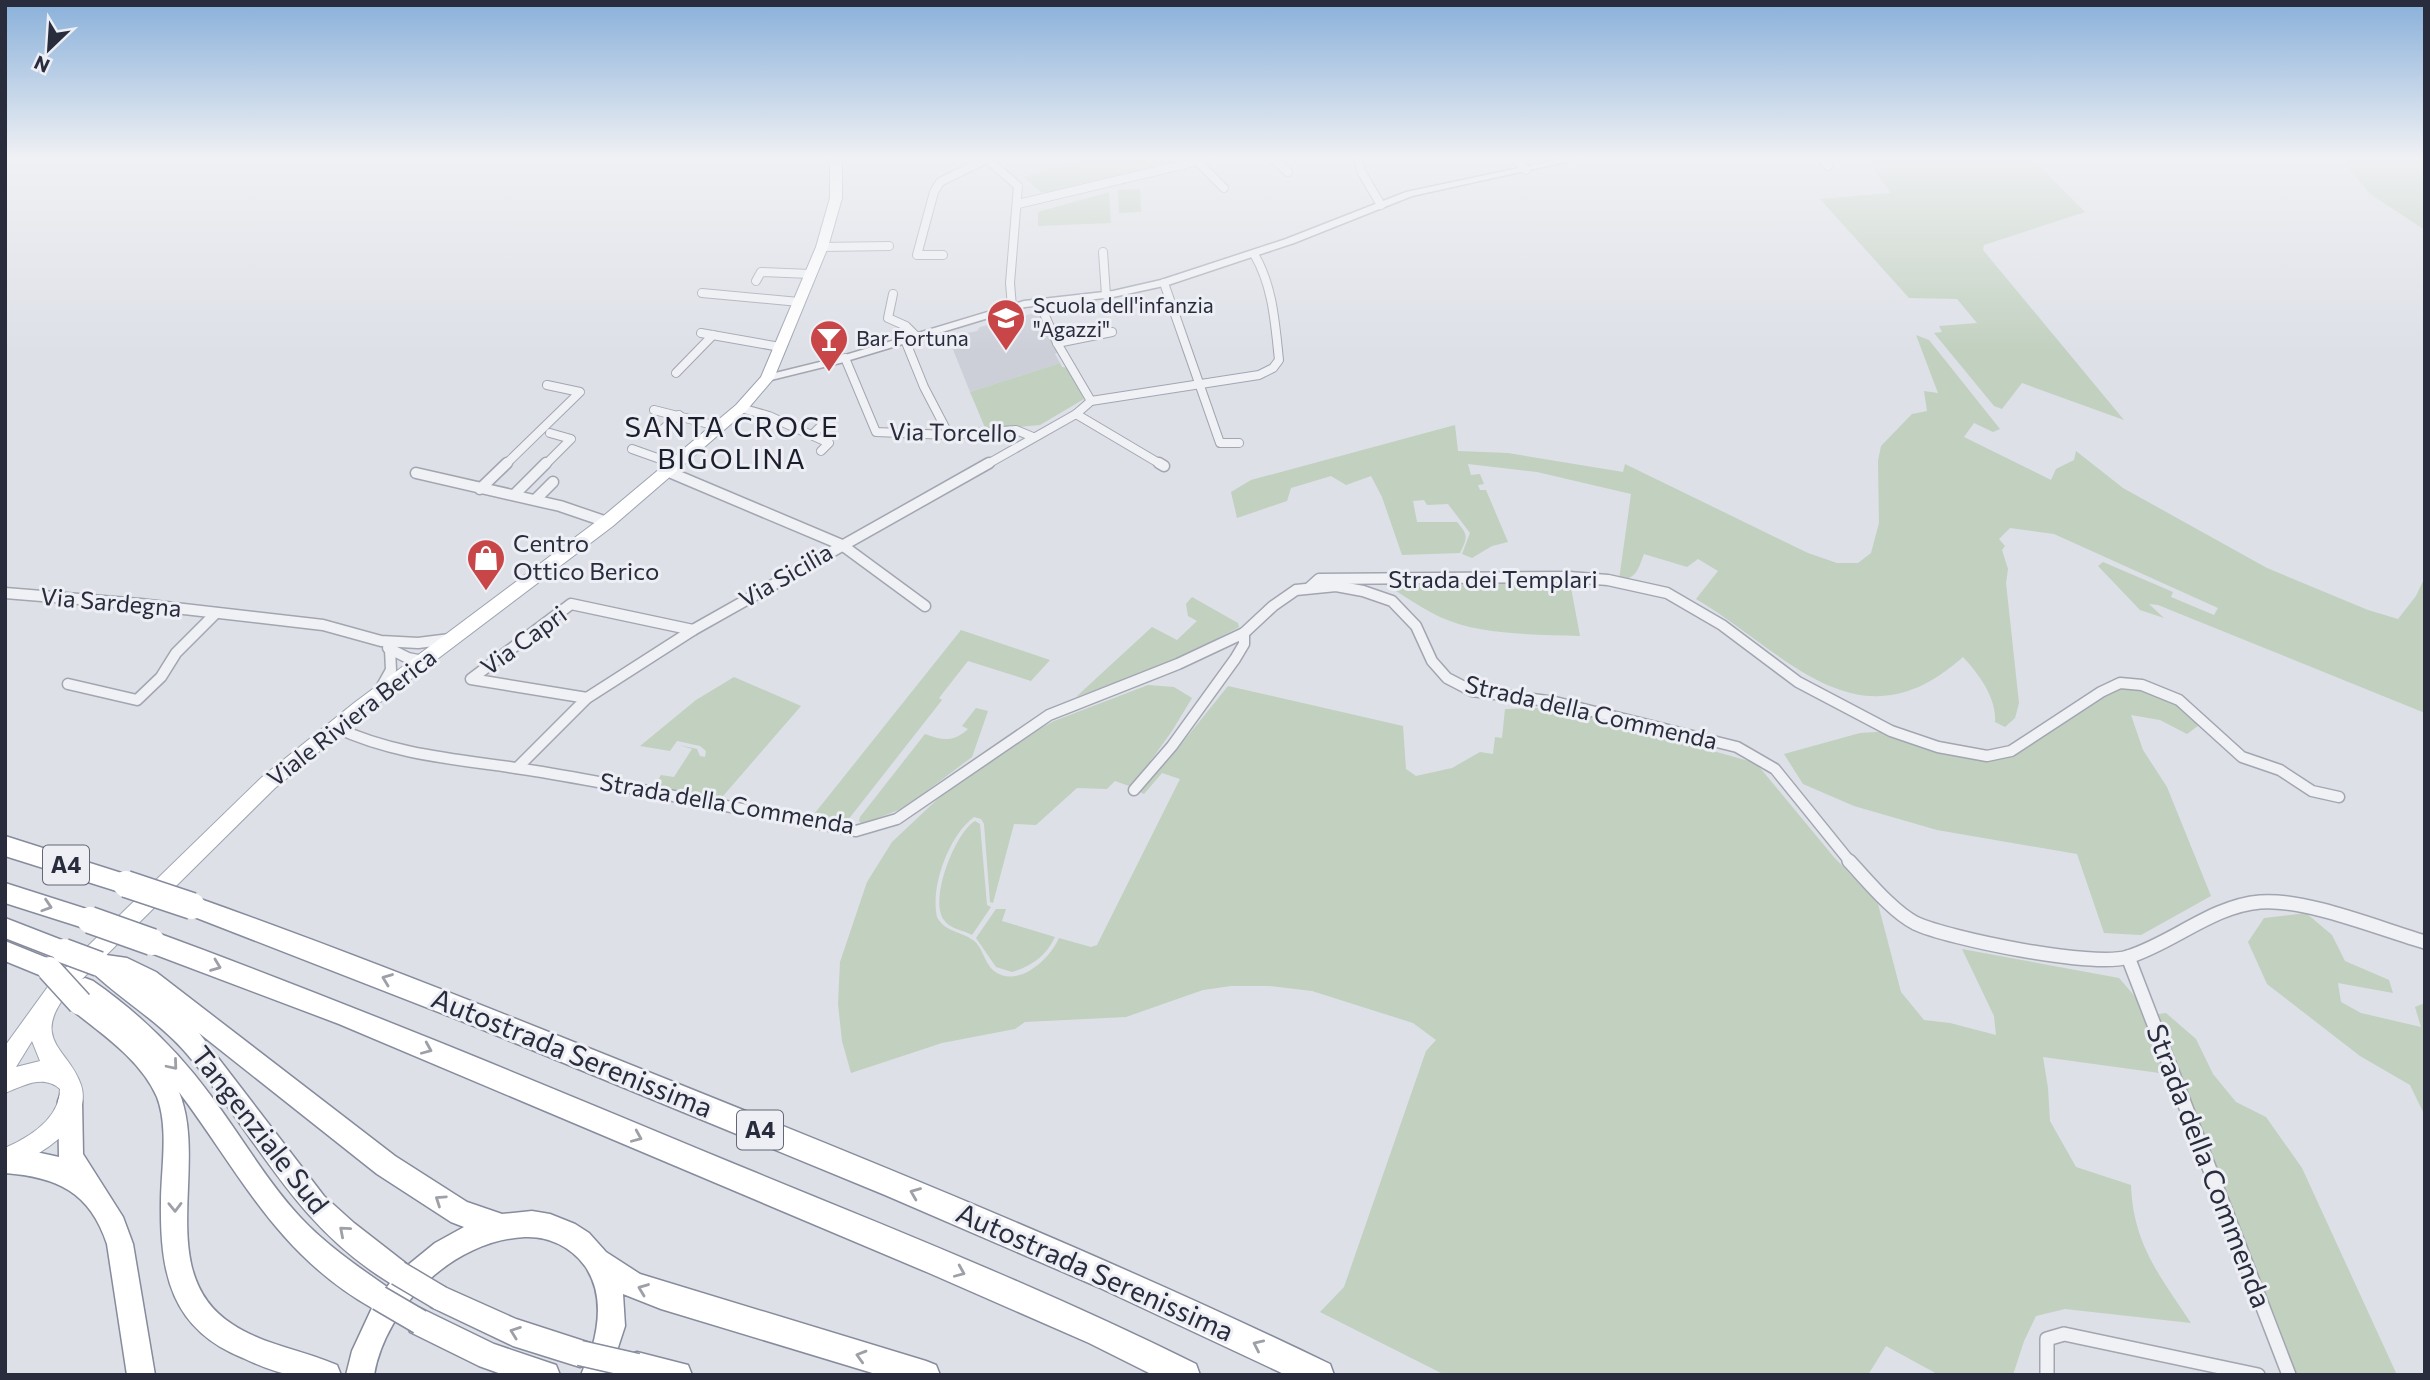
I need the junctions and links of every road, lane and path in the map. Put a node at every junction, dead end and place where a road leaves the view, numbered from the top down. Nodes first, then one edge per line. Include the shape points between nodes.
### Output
1 (829, 223) edge
2 (926, 223) edge
3 (1016, 223) edge
4 (1333, 223) edge
5 (889, 246) dead end
6 (822, 247) junction
7 (1103, 252) dead end
8 (1254, 254) junction
9 (943, 255) dead end
10 (811, 274) junction
11 (756, 281) dead end
12 (1164, 283) junction
13 (702, 293) dead end
14 (893, 294) dead end
15 (1106, 295) junction
16 (799, 302) junction
17 (1039, 302) junction
18 (1012, 307) junction
19 (1112, 332) dead end
20 (701, 333) dead end
21 (713, 335) junction
22 (916, 336) junction
23 (905, 340) junction
24 (1057, 343) junction
25 (780, 348) junction
26 (845, 358) junction
27 (676, 373) dead end
28 (767, 378) junction
29 (547, 385) dead end
30 (1201, 385) junction
31 (1091, 401) junction
32 (741, 408) junction
33 (654, 410) dead end
34 (1076, 414) junction
35 (679, 415) junction
36 (824, 423) dead end
37 (721, 427) junction
38 (661, 431) dead end
39 (550, 433) dead end
40 (812, 435) junction
41 (949, 435) junction
42 (1033, 437) junction
43 (1239, 443) dead end
44 (632, 449) dead end
45 (821, 451) dead end
46 (1164, 466) dead end
47 (673, 469) junction
48 (416, 473) dead end
49 (554, 482) dead end
50 (480, 489) junction
51 (514, 495) junction
52 (536, 499) junction
53 (607, 522) junction
54 (842, 545) junction
55 (1309, 588) junction
56 (5, 593) edge
57 (925, 606) dead end
58 (216, 613) junction
59 (692, 630) junction
60 (1244, 633) junction
61 (385, 645) junction
62 (423, 654) junction
63 (68, 684) dead end
64 (375, 696) junction
65 (587, 698) junction
66 (335, 727) junction
67 (517, 768) junction
68 (1135, 790) dead end
69 (2339, 797) dead end
70 (5, 846) edge
71 (5, 893) edge
72 (5, 928) edge
73 (2425, 942) edge
74 (5, 951) edge
75 (2128, 957) junction
76 (99, 964) junction
77 (83, 995) junction
78 (51, 999) junction
79 (5, 1066) edge
80 (5, 1083) edge
81 (68, 1090) junction
82 (5, 1160) edge
83 (93, 1195) junction
84 (502, 1227) junction
85 (599, 1261) junction
86 (588, 1364) edge
87 (141, 1375) edge
88 (327, 1375) edge
89 (360, 1375) edge
90 (545, 1375) edge
91 (678, 1375) edge
92 (926, 1375) edge
93 (1185, 1375) edge
94 (1319, 1375) edge
95 (2047, 1375) edge
96 (2258, 1375) edge
97 (2289, 1375) edge

1 - 6 main road, Viale Riviera Berica
2 - 9 street via 917,255
3 - 18 street
4 - 8 street
5 - 6 street
6 - 10 main road, Viale Riviera Berica
7 - 15 street
8 - 12 street
8 - 30 street via 1263,270 1279,360 1259,375
10 - 11 street via 761,272
10 - 16 main road, Viale Riviera Berica
12 - 15 street
12 - 30 street
13 - 16 street
14 - 22 street via 888,318
15 - 17 street
16 - 25 main road, Viale Riviera Berica
17 - 18 street
17 - 24 street
18 - 22 street
19 - 24 street
20 - 21 street
21 - 25 street
21 - 27 street
22 - 23 street
23 - 26 street
23 - 41 street
24 - 31 street
25 - 28 main road, Viale Riviera Berica
26 - 28 street
26 - 41 street, Via Torcello via 873,429
28 - 32 main road, Viale Riviera Berica
29 - 50 street via 580,392
30 - 31 street
30 - 43 street via 1220,443
31 - 34 street, Via Sicilia
32 - 37 main road, Viale Riviera Berica
32 - 40 street via 781,417
33 - 35 street
34 - 42 street, Via Sicilia
34 - 46 street
35 - 37 street
35 - 38 street
36 - 40 street
37 - 47 main road, Viale Riviera Berica
39 - 51 street via 571,439
40 - 45 street via 829,443
41 - 42 street, Via Torcello via 1016,430
42 - 54 street, Via Sicilia
44 - 47 street
47 - 53 main road, Viale Riviera Berica
47 - 54 street
48 - 50 street
49 - 52 street
50 - 51 street
51 - 52 street
52 - 53 street
53 - 62 main road, Viale Riviera Berica via 455,638
54 - 57 street
54 - 59 street, Via Sicilia
55 - 60 street, Strada della Commenda via 1296,590
55 - 69 street, Strada dei Templari via 1319,579 1569,577 1667,593 1722,625 1798,682 1891,731 1938,747 1987,756 2011,751 2120,683 2142,685 2179,700 2242,757 2280,770 2312,791
55 - 75 street, Strada della Commenda via 1363,590 1392,601 1416,626 1432,661 1447,678 1472,691 1555,702 1737,747 1760,758 1775,769 1879,893 1913,922 2009,948 2096,961
56 - 58 street, Via Sardegna
58 - 61 street, Via Sardegna via 323,625
58 - 63 street, Via Sardegna via 137,700
59 - 65 street, Via Sicilia
59 - 65 street, Via Capri via 570,604 471,679
60 - 67 street, Strada della Commenda via 1049,715 897,819 856,831
60 - 68 street, Strada della Commenda via 1244,644 1235,659
61 - 62 street, Via Sardegna
61 - 62 street, Via Sardegna via 408,658
61 - 64 street via 391,670
62 - 64 main road, Viale Riviera Berica
64 - 66 main road, Viale Riviera Berica
65 - 67 street, Via Sicilia
66 - 67 street, Strada della Commenda via 354,738 410,751
66 - 78 main road, Viale Riviera Berica via 230,818
94 -> 70 highway, Autostrada Serenissima / A4, bridge via 981,1220 415,989 192,906
71 -> 93 highway, Autostrada Serenissima / A4, bridge via 348,1016 914,1252 1100,1332
72 - 76 highway, Tangenziale Sud, bridge
73 - 75 street, Strada della Commenda via 2301,905 2264,901 2217,915
74 - 77 highway, bridge via 49,969
75 - 97 street, Strada della Commenda
84 -> 76 highway via 460,1213 386,1165 148,979 127,968
86 -> 76 highway, Tangenziale Sud, bridge via 440,1298 364,1249 293,1178 205,1057 170,1019
77 -> 88 highway via 161,1081 171,1101 176,1243 183,1279 197,1310 227,1338
77 -> 90 highway, Tangenziale Sud, bridge via 141,1031 166,1057 261,1192 332,1265 420,1322 489,1356
78 - 79 main road, Viale Riviera Berica
78 - 81 main road, Viale Riviera Berica via 42,1045
80 - 81 main road via 46,1070 58,1073
81 - 82 main road via 52,1131
81 - 83 highway via 71,1157
82 - 83 highway via 57,1168
83 - 87 highway via 120,1244
84 - 85 highway via 532,1224 559,1229 582,1242
84 - 89 highway via 472,1236 415,1275 373,1332
85 - 86 highway via 610,1288 612,1318 605,1352
92 -> 85 highway via 660,1296 611,1273
86 - 91 highway, Tangenziale Sud, bridge via 637,1366
95 - 96 street via 2047,1339 2064,1334

